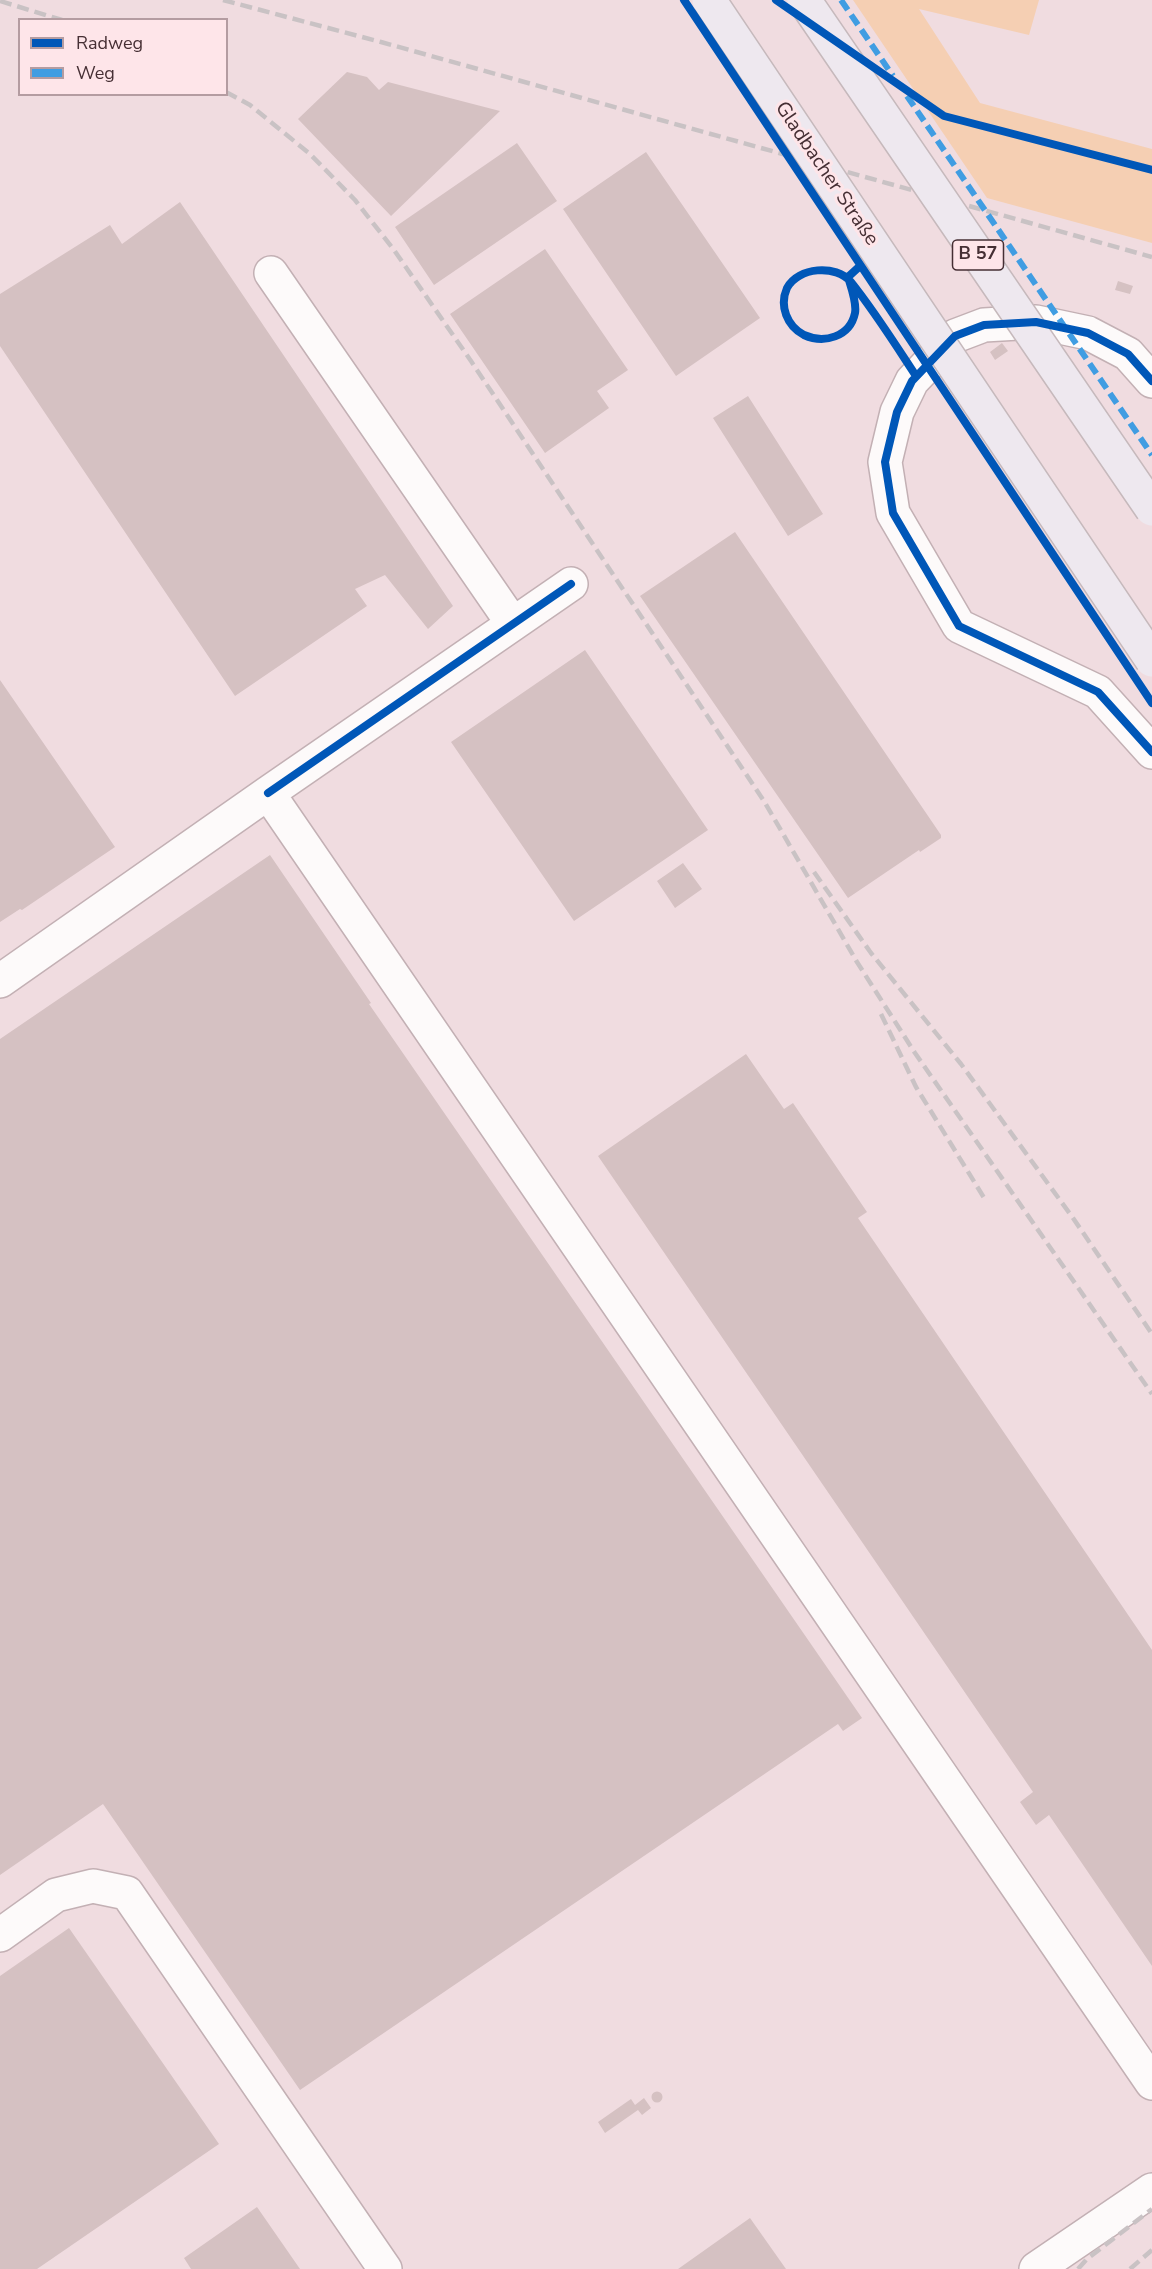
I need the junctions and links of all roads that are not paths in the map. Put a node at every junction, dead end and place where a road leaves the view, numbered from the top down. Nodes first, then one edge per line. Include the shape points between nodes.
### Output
1 (709, 0) edge
2 (804, 0) edge
3 (271, 273) dead end
4 (1152, 381) edge
5 (1152, 509) edge
6 (571, 584) dead end
7 (513, 624) junction
8 (1152, 660) edge
9 (1152, 752) edge
10 (268, 793) junction
11 (0, 981) edge
12 (0, 1935) edge
13 (1152, 2083) edge
14 (1152, 2190) edge
15 (385, 2269) edge
16 (1036, 2269) edge

1 - 8 main road, Gladbacher Straße, bridge
2 - 5 main road, B 57, bridge
3 - 7 street
4 - 9 street via 1128,354 1088,333 1036,322 984,325 955,336 912,381 897,412 885,462 893,513 959,626 1098,692
6 - 7 street
7 - 10 street
10 - 11 street
10 - 13 street
12 - 15 street via 56,1895 93,1886 126,1893
14 - 16 street

